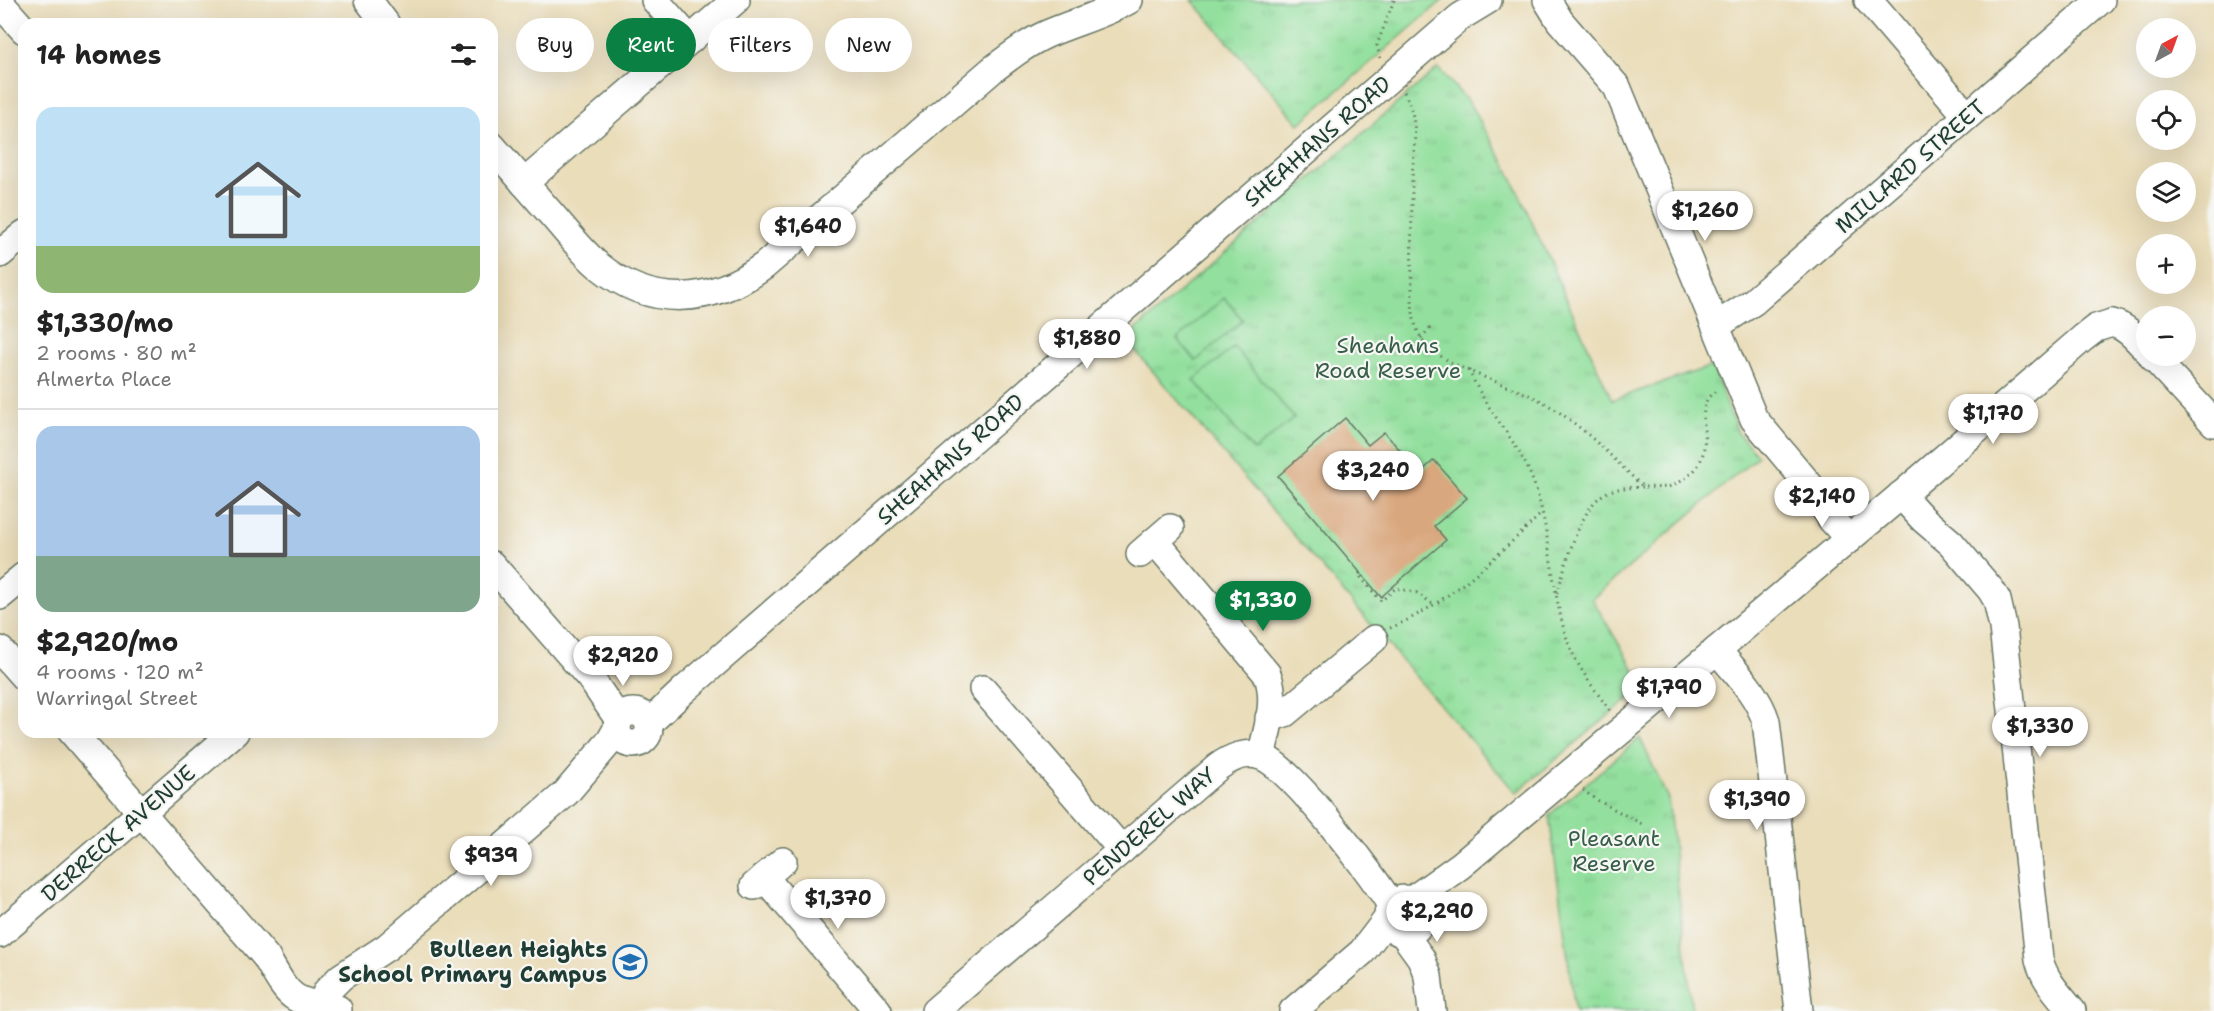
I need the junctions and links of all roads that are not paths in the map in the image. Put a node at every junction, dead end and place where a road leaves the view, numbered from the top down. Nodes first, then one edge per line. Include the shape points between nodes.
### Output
1 (368, 0) edge
2 (655, 0) edge
3 (736, 0) edge
4 (1129, 0) edge
5 (1488, 0) edge
6 (1534, 0) edge
7 (1868, 0) edge
8 (2101, 0) edge
9 (0, 3) edge
10 (1467, 9) edge
11 (1554, 11) edge
12 (382, 18) edge
13 (671, 18) edge
14 (18, 23) edge
15 (696, 35) edge
16 (653, 72) edge
17 (1967, 116) junction
18 (498, 153) edge
19 (524, 183) junction
20 (18, 239) edge
21 (0, 254) edge
22 (1716, 326) junction
23 (2136, 339) edge
24 (2161, 366) edge
25 (2214, 423) edge
26 (1906, 491) junction
27 (1853, 536) junction
28 (1155, 541) dead end
29 (498, 572) edge
30 (18, 581) edge
31 (0, 596) edge
32 (1374, 639) road end
33 (0, 650) edge
34 (1717, 650) junction
35 (18, 670) edge
36 (983, 689) dead end
37 (1269, 718) junction
38 (630, 723) junction
39 (77, 738) edge
40 (228, 738) edge
41 (1261, 756) junction
42 (141, 812) junction
43 (1122, 850) junction
44 (767, 875) dead end
45 (1405, 915) junction
46 (0, 934) edge
47 (328, 1006) edge
48 (878, 1011) edge
49 (935, 1011) edge
50 (1293, 1011) edge
51 (1432, 1011) edge
52 (1799, 1011) edge
53 (2072, 1011) edge

1 - 12 street
2 - 13 street
3 - 15 street
4 - 19 street via 1016,52 764,266 716,292 694,296 652,293 615,278 581,248
5 - 10 street, SHEAHANS ROAD
6 - 11 street
7 - 17 street
8 - 17 street, MILLARD STREET
9 - 14 street
10 - 38 street, SHEAHANS ROAD via 684,690
11 - 22 street via 1617,87
16 - 19 street
17 - 22 street, MILLARD STREET via 1753,302
18 - 19 street
20 - 21 street
22 - 27 street via 1754,419 1816,493 1832,520
23 - 26 street via 2113,312
24 - 25 street
26 - 27 street
26 - 53 street via 1930,510 1997,600 2039,959 2048,981
27 - 34 street
28 - 37 street via 1267,674 1273,692
29 - 38 street
30 - 31 street
32 - 37 street via 1285,713
33 - 35 street
34 - 45 street
34 - 52 street via 1755,697 1766,721
36 - 43 street
37 - 41 street
38 - 47 street, SHEAHANS ROAD via 597,771 566,793 387,947 341,1000
39 - 42 street
40 - 42 street, DERRECK AVENUE
41 - 43 street, PENDEREL WAY via 1227,760
41 - 45 street via 1282,768
42 - 46 street, DERRECK AVENUE
42 - 47 street via 266,957 291,996 303,1003
43 - 49 street, PENDEREL WAY
44 - 48 street
45 - 50 street
45 - 51 street via 1428,934

